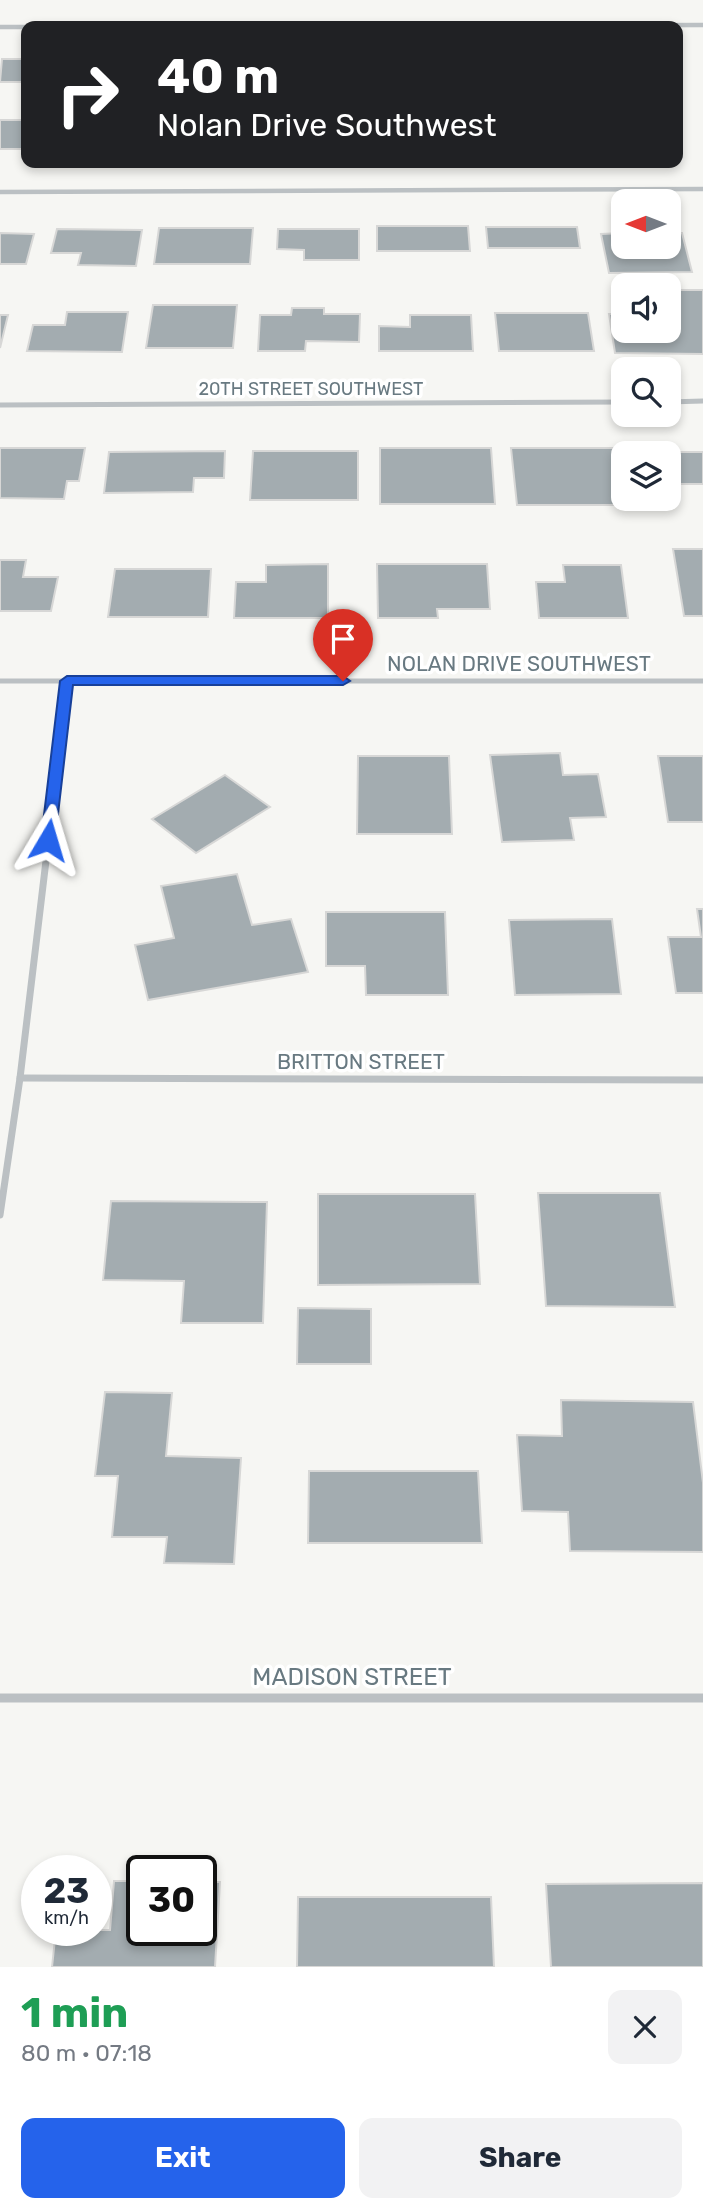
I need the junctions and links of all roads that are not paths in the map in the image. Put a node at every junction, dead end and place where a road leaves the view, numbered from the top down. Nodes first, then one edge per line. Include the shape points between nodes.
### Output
1 (683, 25) edge
2 (703, 25) edge
3 (0, 27) edge
4 (21, 27) edge
5 (703, 189) edge
6 (0, 192) edge
7 (703, 401) edge
8 (611, 402) edge
9 (681, 402) edge
10 (0, 405) edge
11 (0, 681) edge
12 (67, 681) junction
13 (703, 681) edge
14 (20, 1078) junction
15 (703, 1080) edge
16 (0, 1216) edge
17 (0, 1698) edge
18 (703, 1698) edge

1 - 2 street
3 - 4 street
5 - 6 street
7 - 9 street
8 - 10 street, 20TH STREET SOUTHWEST
11 - 12 street, NOLAN DRIVE SOUTHWEST
12 - 13 street, NOLAN DRIVE SOUTHWEST
12 - 14 street
14 - 15 street, BRITTON STREET
14 - 16 street
17 - 18 street, MADISON STREET

